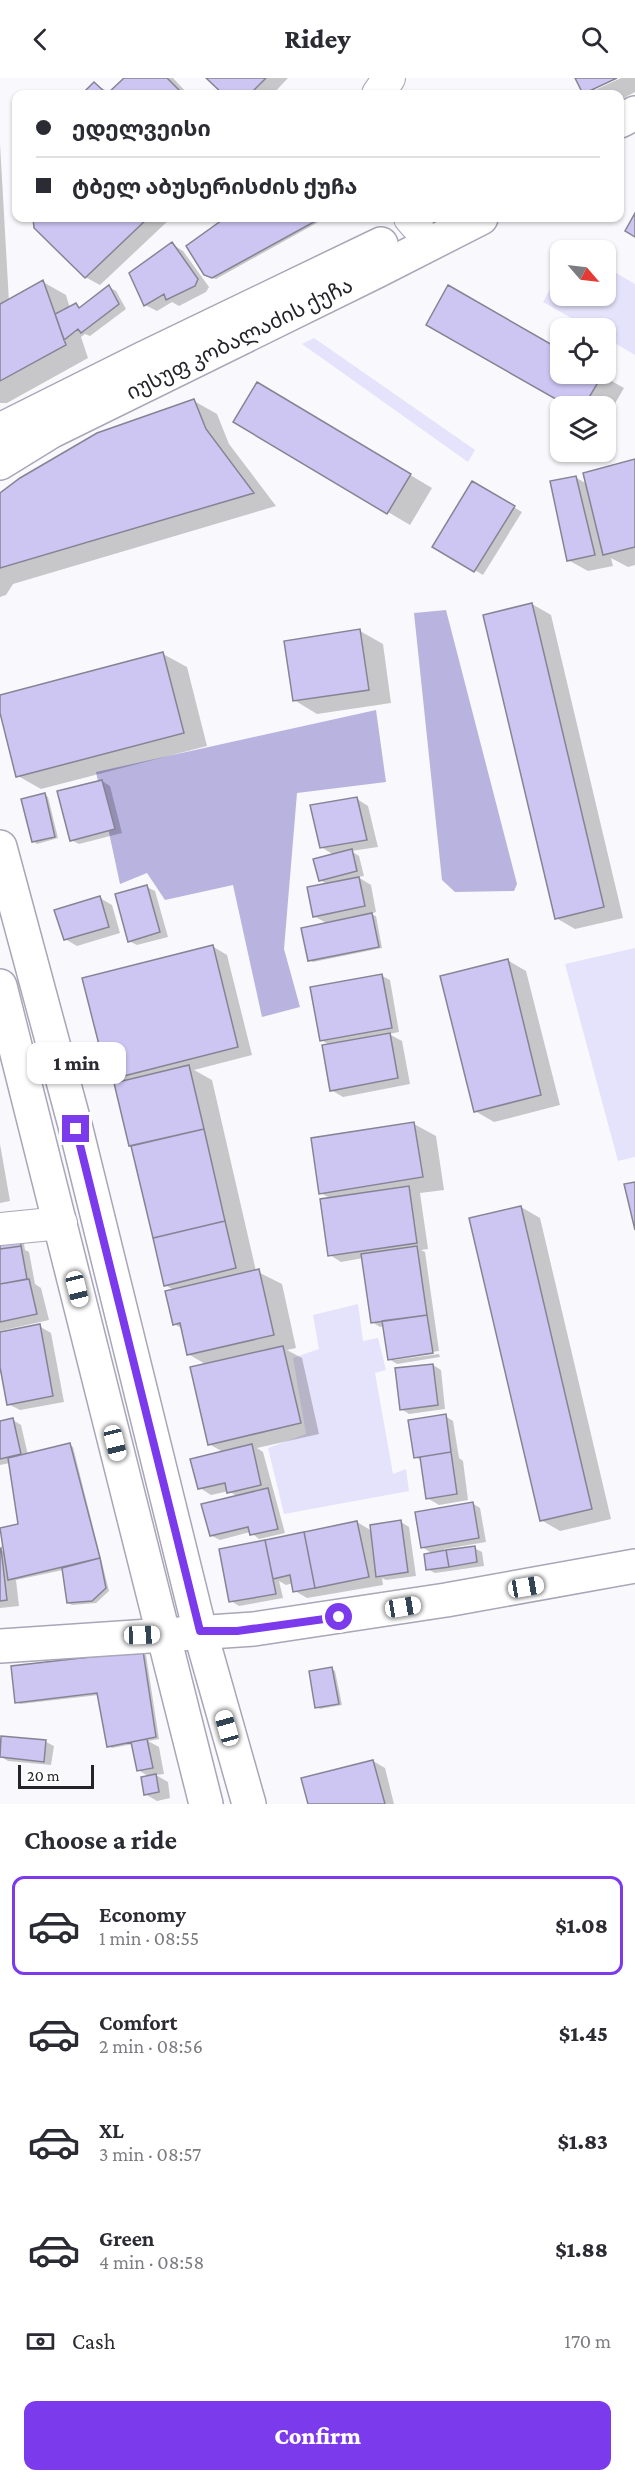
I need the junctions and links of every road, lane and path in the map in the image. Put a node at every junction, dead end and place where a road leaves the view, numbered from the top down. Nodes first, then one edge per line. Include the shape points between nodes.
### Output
1 (416, 222) edge
2 (473, 222) edge
3 (0, 430) edge
4 (0, 463) edge
5 (0, 847) edge
6 (0, 986) edge
7 (61, 1222) junction
8 (0, 1229) edge
9 (635, 1566) edge
10 (200, 1631) junction
11 (162, 1634) junction
12 (0, 1646) edge
13 (206, 1804) edge
14 (249, 1804) edge

1 - 3 main road, იუსუფ კობალაძის ქუჩა
2 - 4 main road, იუსუფ კობალაძის ქუჩა via 52,431
5 - 10 main road via 79,1138
6 - 7 main road
7 - 8 street
7 - 11 main road
9 - 10 main road via 277,1626
10 - 11 main road
10 - 14 main road
11 - 12 main road
11 - 13 main road

